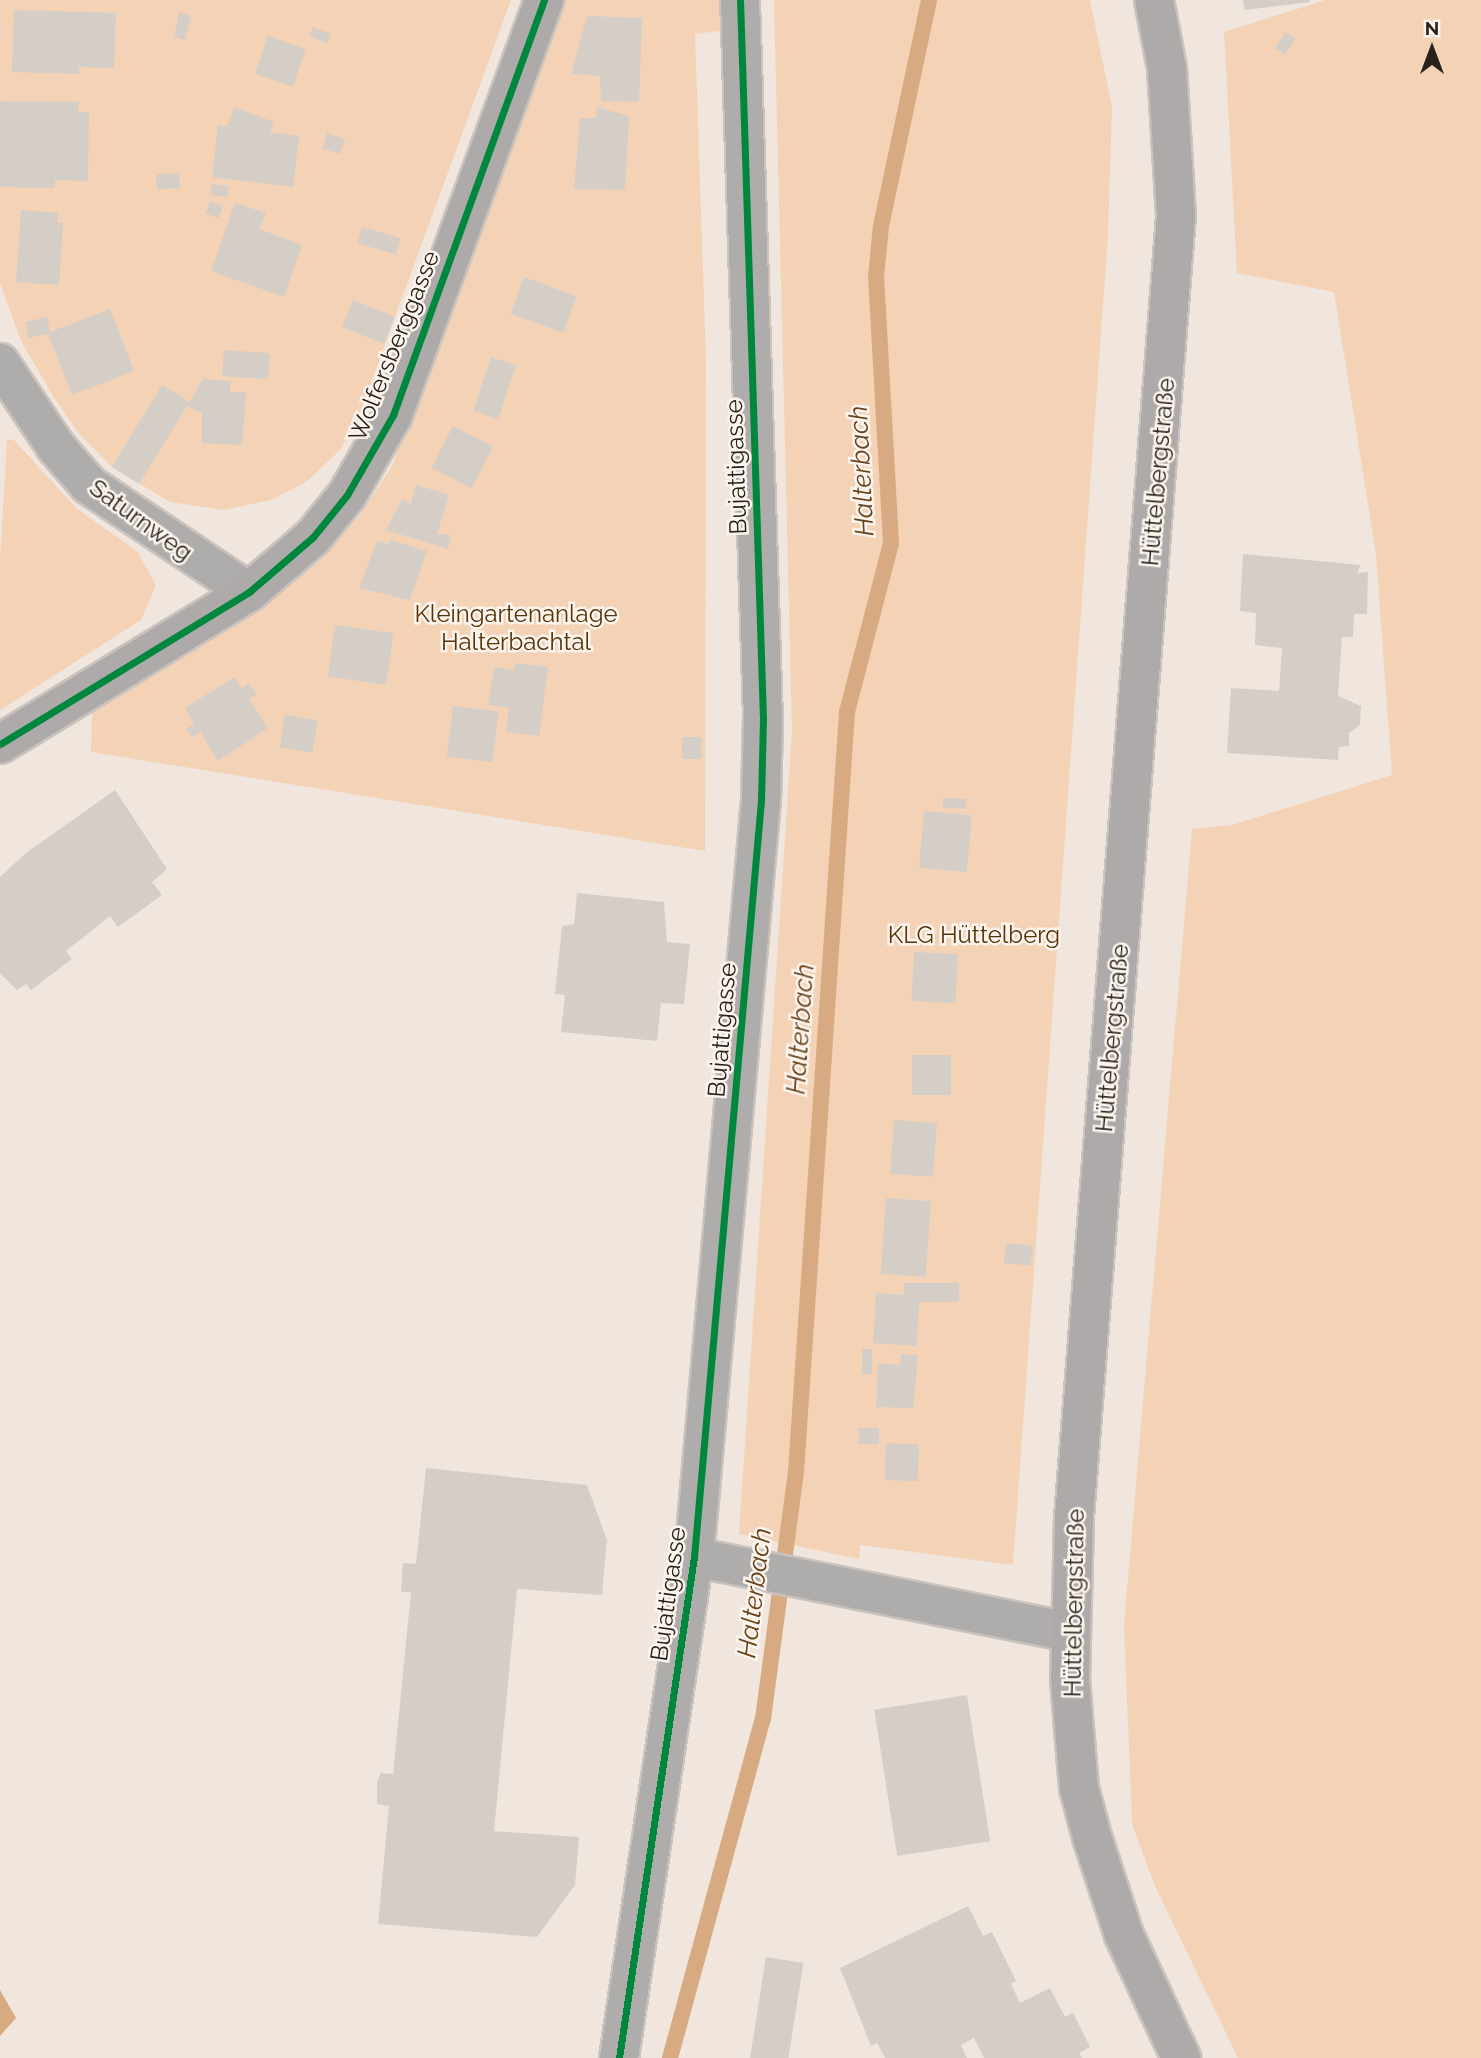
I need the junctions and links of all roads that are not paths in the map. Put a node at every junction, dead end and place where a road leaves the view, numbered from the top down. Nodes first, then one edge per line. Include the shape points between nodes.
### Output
1 (544, 0) edge
2 (740, 0) edge
3 (1154, 0) edge
4 (0, 363) edge
5 (250, 592) junction
6 (0, 744) edge
7 (694, 1557) junction
8 (1069, 1632) junction
9 (619, 2058) edge
10 (1181, 2058) edge

1 - 5 main road, Wolfersberggasse via 393,415 373,455 313,537
2 - 7 street, Bujattigasse via 762,773
3 - 8 main road, Hüttelbergstraße via 1167,68 1177,216 1074,1518
4 - 5 street, Saturnweg via 56,447 89,485
5 - 6 main road, Wolfersberggasse
7 - 8 street
7 - 9 street, Bujattigasse
8 - 10 main road, Hüttelbergstraße via 1073,1735 1092,1837 1124,1935

